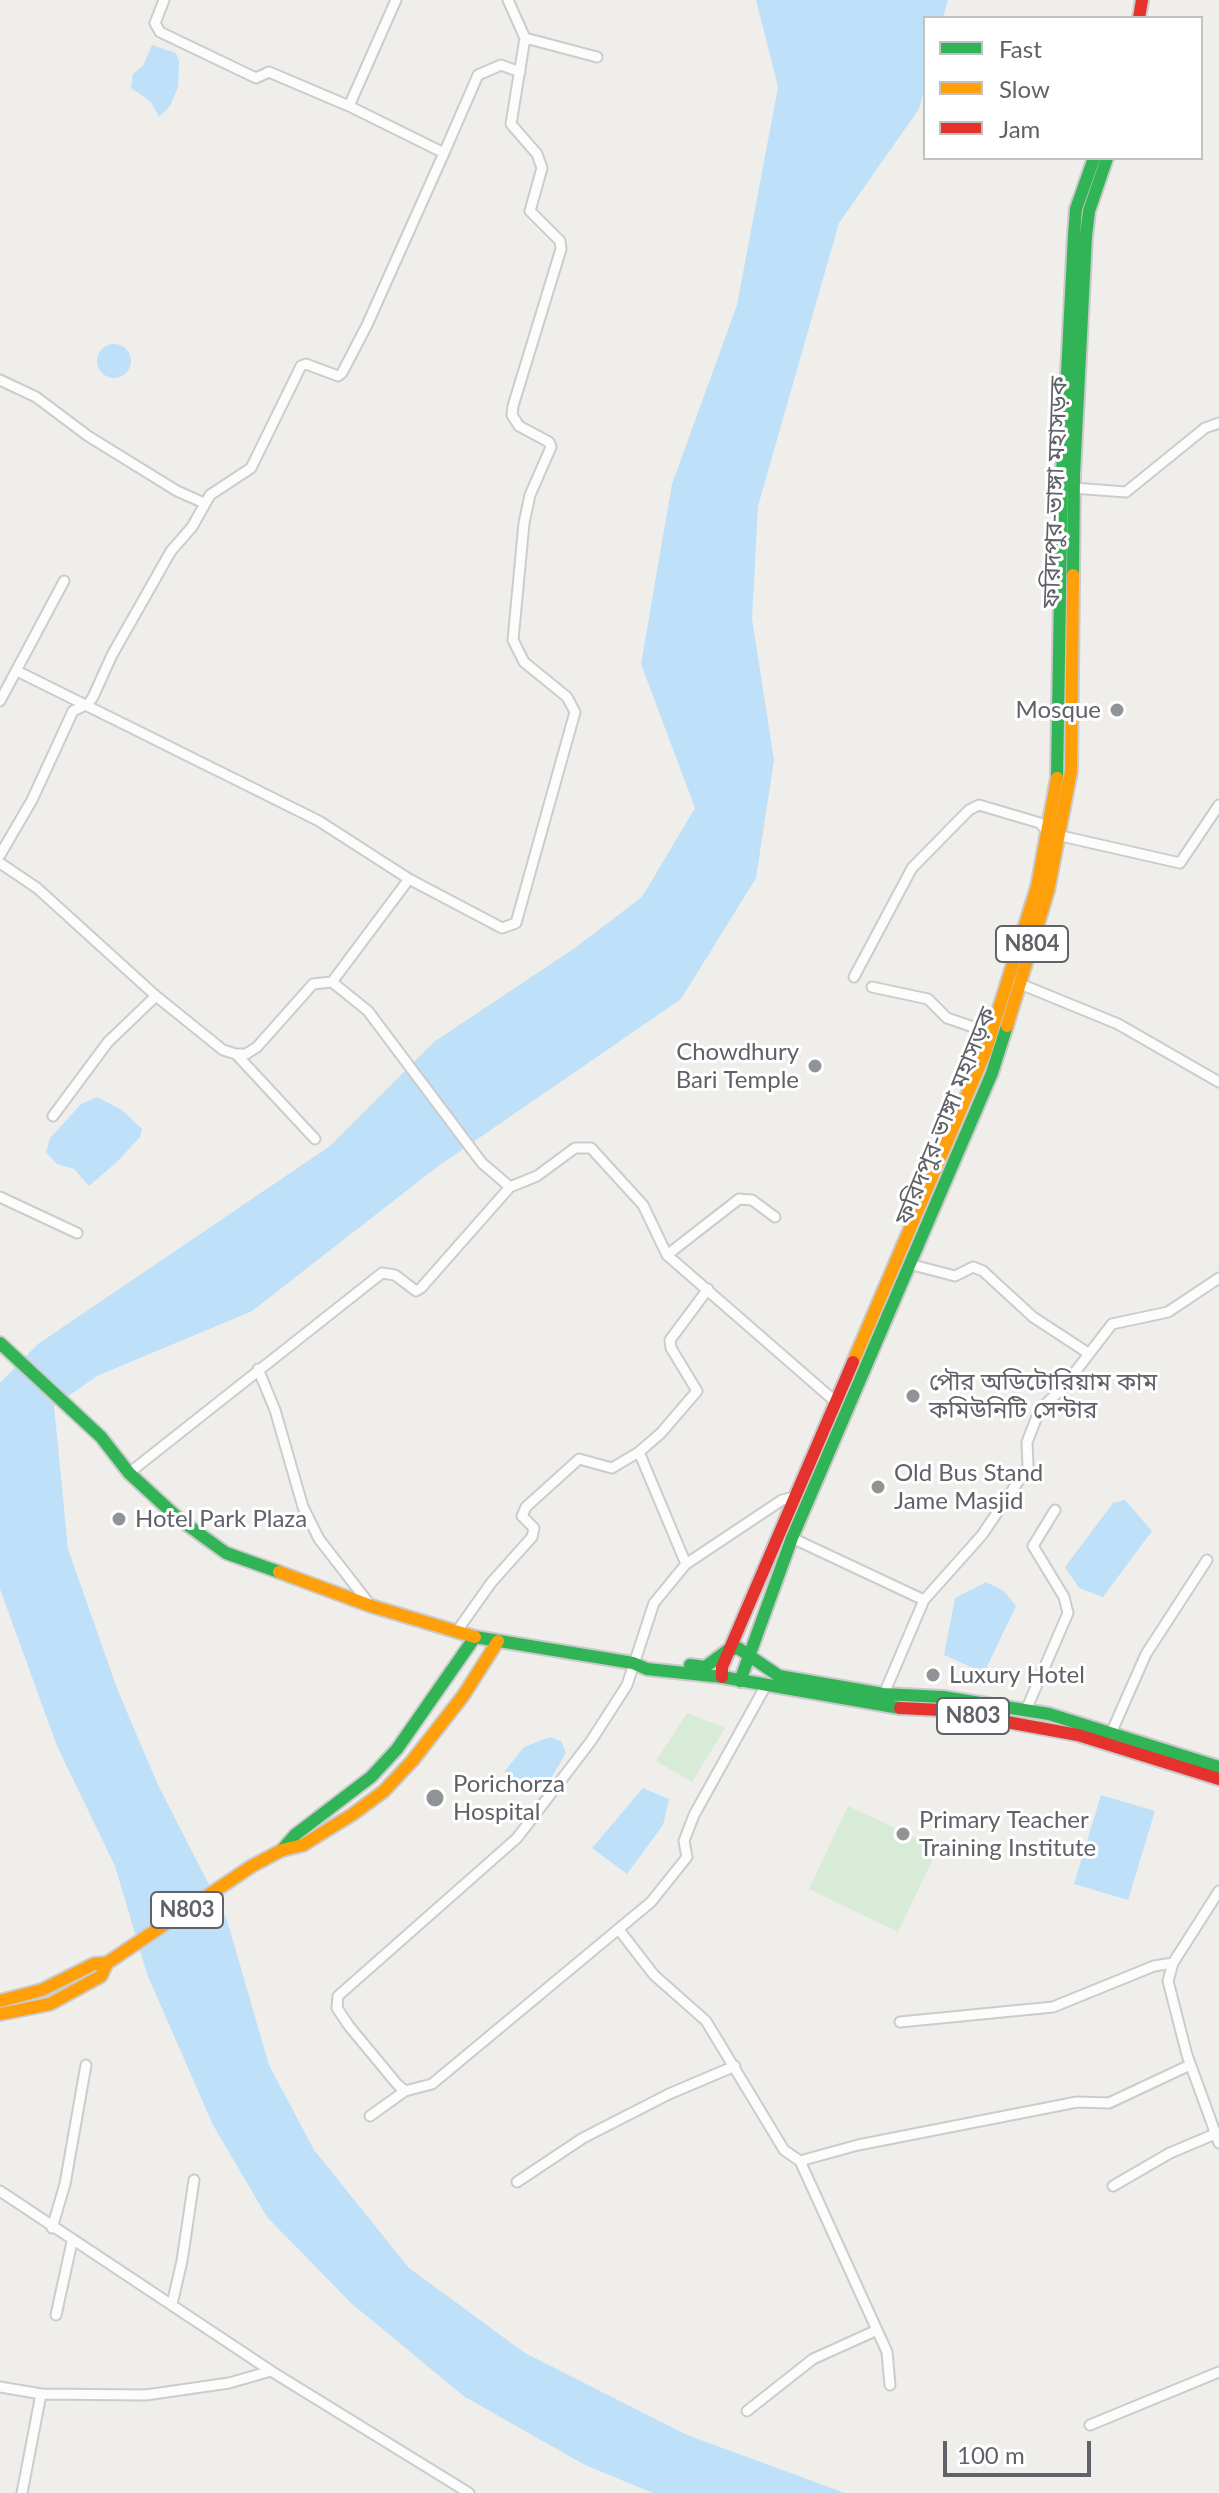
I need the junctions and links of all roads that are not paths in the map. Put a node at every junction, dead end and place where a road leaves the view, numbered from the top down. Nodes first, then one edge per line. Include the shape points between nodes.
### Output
1 (164, 0) edge
2 (396, 0) edge
3 (508, 0) edge
4 (525, 38) junction
5 (597, 57) dead end
6 (520, 72) junction
7 (349, 106) junction
8 (444, 153) junction
9 (1093, 160) edge
10 (1106, 160) edge
11 (1078, 316) junction
12 (0, 380) edge
13 (1219, 423) edge
14 (1068, 488) junction
15 (204, 503) junction
16 (64, 581) dead end
17 (19, 672) junction
18 (0, 701) edge
19 (88, 704) junction
20 (1219, 805) edge
21 (1054, 834) junction
22 (0, 855) edge
23 (0, 863) edge
24 (409, 879) junction
25 (854, 977) dead end
26 (1007, 980) junction
27 (332, 982) junction
28 (1021, 984) junction
29 (872, 987) dead end
30 (156, 996) junction
31 (991, 1033) junction
32 (236, 1054) junction
33 (978, 1068) junction
34 (992, 1073) junction
35 (1219, 1082) edge
36 (959, 1115) junction
37 (53, 1116) dead end
38 (973, 1121) junction
39 (315, 1139) dead end
40 (510, 1187) junction
41 (0, 1197) edge
42 (775, 1217) dead end
43 (77, 1233) dead end
44 (667, 1255) junction
45 (904, 1263) junction
46 (1219, 1278) edge
47 (708, 1289) junction
48 (0, 1343) edge
49 (1088, 1353) junction
50 (258, 1369) junction
51 (843, 1405) junction
52 (639, 1452) junction
53 (129, 1473) junction
54 (795, 1497) junction
55 (1055, 1510) dead end
56 (792, 1538) junction
57 (1207, 1560) dead end
58 (686, 1564) junction
59 (767, 1564) junction
60 (781, 1570) junction
61 (924, 1600) junction
62 (371, 1606) junction
63 (457, 1631) junction
64 (475, 1637) junction
65 (498, 1641) junction
66 (732, 1649) junction
67 (749, 1653) junction
68 (633, 1663) junction
69 (722, 1677) junction
70 (740, 1681) junction
71 (765, 1687) junction
72 (882, 1700) junction
73 (1026, 1710) junction
74 (1112, 1731) junction
75 (1219, 1767) edge
76 (1219, 1779) edge
77 (282, 1850) junction
78 (1219, 1891) edge
79 (620, 1931) junction
80 (107, 1963) junction
81 (1173, 1963) junction
82 (0, 2001) edge
83 (0, 2014) edge
84 (900, 2022) dead end
85 (86, 2065) dead end
86 (1190, 2065) junction
87 (735, 2066) junction
88 (405, 2091) junction
89 (370, 2116) dead end
90 (1217, 2139) edge
91 (800, 2161) junction
92 (194, 2180) dead end
93 (517, 2182) dead end
94 (1113, 2186) dead end
95 (0, 2191) edge
96 (52, 2228) junction
97 (72, 2242) junction
98 (172, 2304) junction
99 (56, 2315) dead end
100 (875, 2331) junction
101 (271, 2371) junction
102 (1219, 2372) edge
103 (890, 2385) dead end
104 (0, 2387) edge
105 (41, 2394) junction
106 (747, 2411) dead end
107 (1090, 2425) dead end
108 (22, 2493) edge
109 (469, 2493) edge

1 - 7 street via 155,23 160,32 256,78 269,72
2 - 7 street
3 - 4 street
4 - 5 street
4 - 6 street
6 - 8 street via 501,65 478,75
6 - 24 street via 511,124 542,168 530,211 560,241 561,249 513,406 519,426 551,447 524,523 513,640 524,662 567,697 575,712 516,923 502,928
7 - 8 street
8 - 15 street via 342,373 301,366 251,468
9 - 11 main road, ফরিদপুর-ভাঙ্গা মহাসড়ক / N804 via 1076,209
10 - 11 main road, ফরিদপুর-ভাঙ্গা মহাসড়ক / N804 via 1089,211
11 - 14 main road, ফরিদপুর-ভাঙ্গা মহাসড়ক / N804
12 - 15 street via 36,397 88,436
13 - 14 street via 1205,428 1126,492
14 - 21 main road, ফরিদপুর-ভাঙ্গা মহাসড়ক / N804 via 1065,683
15 - 19 street via 135,612
16 - 17 street
17 - 18 street
17 - 19 street
19 - 22 street via 73,711
19 - 24 street via 319,821
20 - 21 street via 1180,863
21 - 25 street via 1011,813 979,805 969,810 912,868
21 - 26 main road, ফরিদপুর-ভাঙ্গা মহাসড়ক / N804
21 - 28 main road, ফরিদপুর-ভাঙ্গা মহাসড়ক / N804
23 - 30 street via 37,888
24 - 27 street
26 - 28 street
26 - 31 main road, ফরিদপুর-ভাঙ্গা মহাসড়ক / N804
27 - 32 street via 313,984 257,1047
27 - 40 street via 368,1011 482,1163
28 - 34 main road, ফরিদপুর-ভাঙ্গা মহাসড়ক / N804
28 - 35 street via 1118,1024
29 - 31 street via 928,999 947,1018
30 - 32 street via 223,1050
30 - 37 street via 108,1042
31 - 33 main road, ফরিদপুর-ভাঙ্গা মহাসড়ক / N804
32 - 39 street
33 - 34 main road
33 - 36 main road, ফরিদপুর-ভাঙ্গা মহাসড়ক / N804
34 - 38 main road, ফরিদপুর-ভাঙ্গা মহাসড়ক / N804
36 - 38 main road
36 - 45 main road, ফরিদপুর-ভাঙ্গা মহাসড়ক / N804
38 - 45 main road, ফরিদপুর-ভাঙ্গা মহাসড়ক / N804
40 - 44 street via 537,1176 575,1148 591,1148 643,1205
40 - 50 street via 421,1288 416,1291 395,1275 382,1273
41 - 43 street
42 - 44 street via 752,1200 739,1199
44 - 47 street
45 - 49 street via 955,1276 973,1267 983,1271 1033,1317
45 - 51 main road, ফরিদপুর-ভাঙ্গা মহাসড়ক / N804
46 - 49 street via 1168,1312 1112,1324
47 - 51 street
47 - 52 street via 670,1340 697,1391
48 - 53 main road via 101,1437
49 - 61 street via 1031,1425 1028,1467 1021,1479 982,1535
50 - 53 street
50 - 62 street via 303,1507 319,1539
51 - 54 main road, ফরিদপুর-ভাঙ্গা মহাসড়ক / N804
51 - 56 main road, ফরিদপুর-ভাঙ্গা মহাসড়ক / N804
52 - 58 street
52 - 63 street via 612,1468 579,1459 526,1507 522,1516 534,1528 532,1537
53 - 62 main road via 226,1553
54 - 58 street via 782,1500
54 - 59 main road, ফরিদপুর-ভাঙ্গা মহাসড়ক / N804
55 - 73 street via 1033,1546 1068,1613
56 - 60 main road, ফরিদপুর-ভাঙ্গা মহাসড়ক / N804
56 - 61 street
57 - 74 street via 1146,1654
58 - 68 street via 654,1603
59 - 60 main road
59 - 66 main road, ফরিদপুর-ভাঙ্গা মহাসড়ক / N804
60 - 67 main road, ফরিদপুর-ভাঙ্গা মহাসড়ক / N804
61 - 72 street
62 - 63 main road
63 - 64 main road
64 - 65 main road, N803
64 - 77 main road, N803 via 397,1749
65 - 68 main road, N803
65 - 77 main road, N803 via 463,1696 384,1791 303,1845
66 - 67 main road, N803
66 - 68 main road, N803 via 705,1667 647,1659
66 - 69 main road, ফরিদপুর-ভাঙ্গা মহাসড়ক / N804
67 - 70 main road, ফরিদপুর-ভাঙ্গা মহাসড়ক / N804
67 - 72 main road, N803 via 772,1674
68 - 69 main road, N803
68 - 88 street via 615,1706 517,1838 338,1996 337,2008 349,2026
69 - 70 main road, N803
70 - 71 main road, N803
71 - 72 main road, N803
71 - 79 street via 694,1815 684,1841 687,1857
72 - 73 main road, N803 via 943,1697
72 - 76 main road, N803 via 1078,1735
73 - 74 main road, N803
74 - 75 main road, N803
77 - 80 main road, N803
78 - 81 street
79 - 87 street via 654,1975 706,2021
79 - 88 street via 601,1941 432,2084
80 - 82 main road, N803
80 - 83 main road, N803 via 101,1976 50,2004
81 - 84 street via 1053,2007
81 - 86 street via 1168,1981
85 - 96 street
86 - 90 street
86 - 91 street via 1109,2103 1077,2102
87 - 91 street via 784,2150
87 - 93 street via 583,2138
88 - 89 street
90 - 94 street via 1170,2153
91 - 100 street
92 - 98 street
95 - 96 street
96 - 97 street
97 - 98 street
97 - 99 street
98 - 101 street
100 - 103 street via 887,2352
100 - 106 street via 813,2359
101 - 105 street via 146,2395
101 - 109 street
102 - 107 street
104 - 105 street
105 - 108 street

